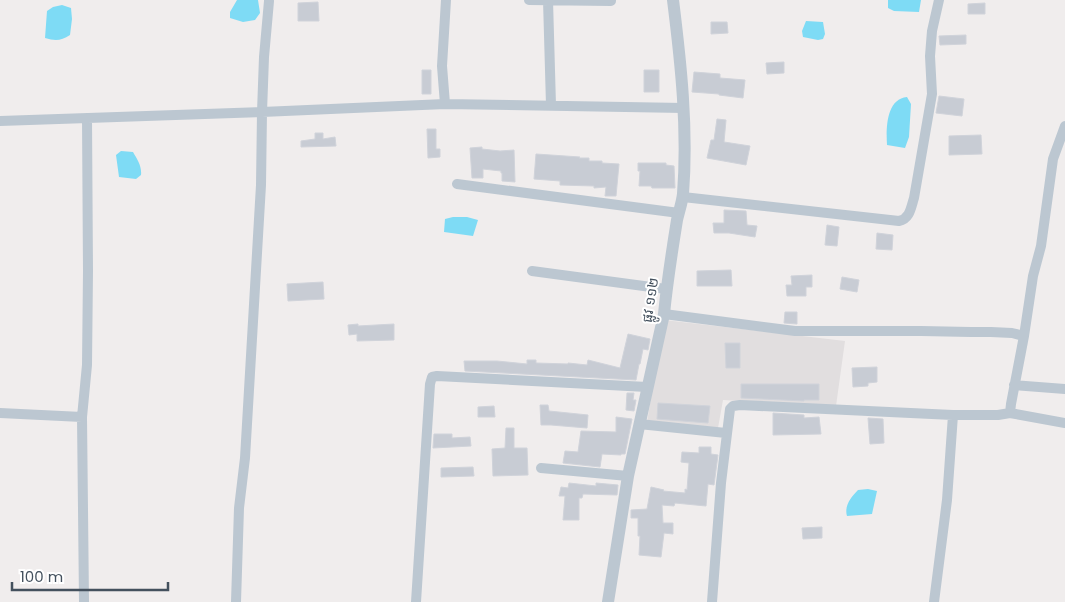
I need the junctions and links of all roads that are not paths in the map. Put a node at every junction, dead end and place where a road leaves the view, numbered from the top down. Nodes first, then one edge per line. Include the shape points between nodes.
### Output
1 (446, 0) edge
2 (529, 0) edge
3 (548, 0) edge
4 (611, 0) edge
5 (673, 0) edge
6 (939, 0) edge
7 (269, 2) dead end
8 (445, 104) junction
9 (551, 105) junction
10 (684, 108) junction
11 (262, 112) junction
12 (87, 118) junction
13 (0, 121) edge
14 (1065, 126) edge
15 (457, 184) dead end
16 (683, 197) junction
17 (678, 213) junction
18 (532, 271) dead end
19 (666, 289) junction
20 (664, 314) junction
21 (1024, 336) junction
22 (1014, 385) junction
23 (647, 387) junction
24 (1065, 389) edge
25 (0, 413) edge
26 (1010, 413) junction
27 (953, 415) junction
28 (82, 417) junction
29 (1065, 423) edge
30 (639, 424) junction
31 (726, 433) junction
32 (541, 468) dead end
33 (628, 476) junction
34 (84, 602) edge
35 (236, 602) edge
36 (416, 602) edge
37 (608, 602) edge
38 (712, 602) edge
39 (934, 602) edge

1 - 8 street via 442,66
2 - 3 street
3 - 4 street
3 - 9 street
5 - 10 street, ផ្លូវ ១១២
6 - 16 street via 930,56 932,94 914,198 907,218 889,220
7 - 11 street
8 - 9 street
8 - 11 street
9 - 10 street
10 - 16 street, ផ្លូវ ១១២
11 - 12 street
11 - 35 street via 262,185 246,448 239,508
12 - 13 street
12 - 28 street via 87,365
14 - 21 street via 1053,159
15 - 17 street
16 - 17 street, ផ្លូវ ១១២
17 - 19 street, ផ្លូវ ១១២
18 - 19 street
19 - 20 street, ផ្លូវ ១១២
20 - 21 street via 795,331 991,332
20 - 23 street, ផ្លូវ ១១២
21 - 22 street
22 - 24 street
22 - 26 street
23 - 30 street, ផ្លូវ ១១២
23 - 36 street via 432,377
25 - 28 street
26 - 27 street
26 - 29 street
27 - 31 street via 740,405 730,409
27 - 39 street via 947,500
28 - 34 street
30 - 31 street
30 - 33 street, ផ្លូវ ១១២
31 - 38 street
32 - 33 street
33 - 37 street, ផ្លូវ ១១២

